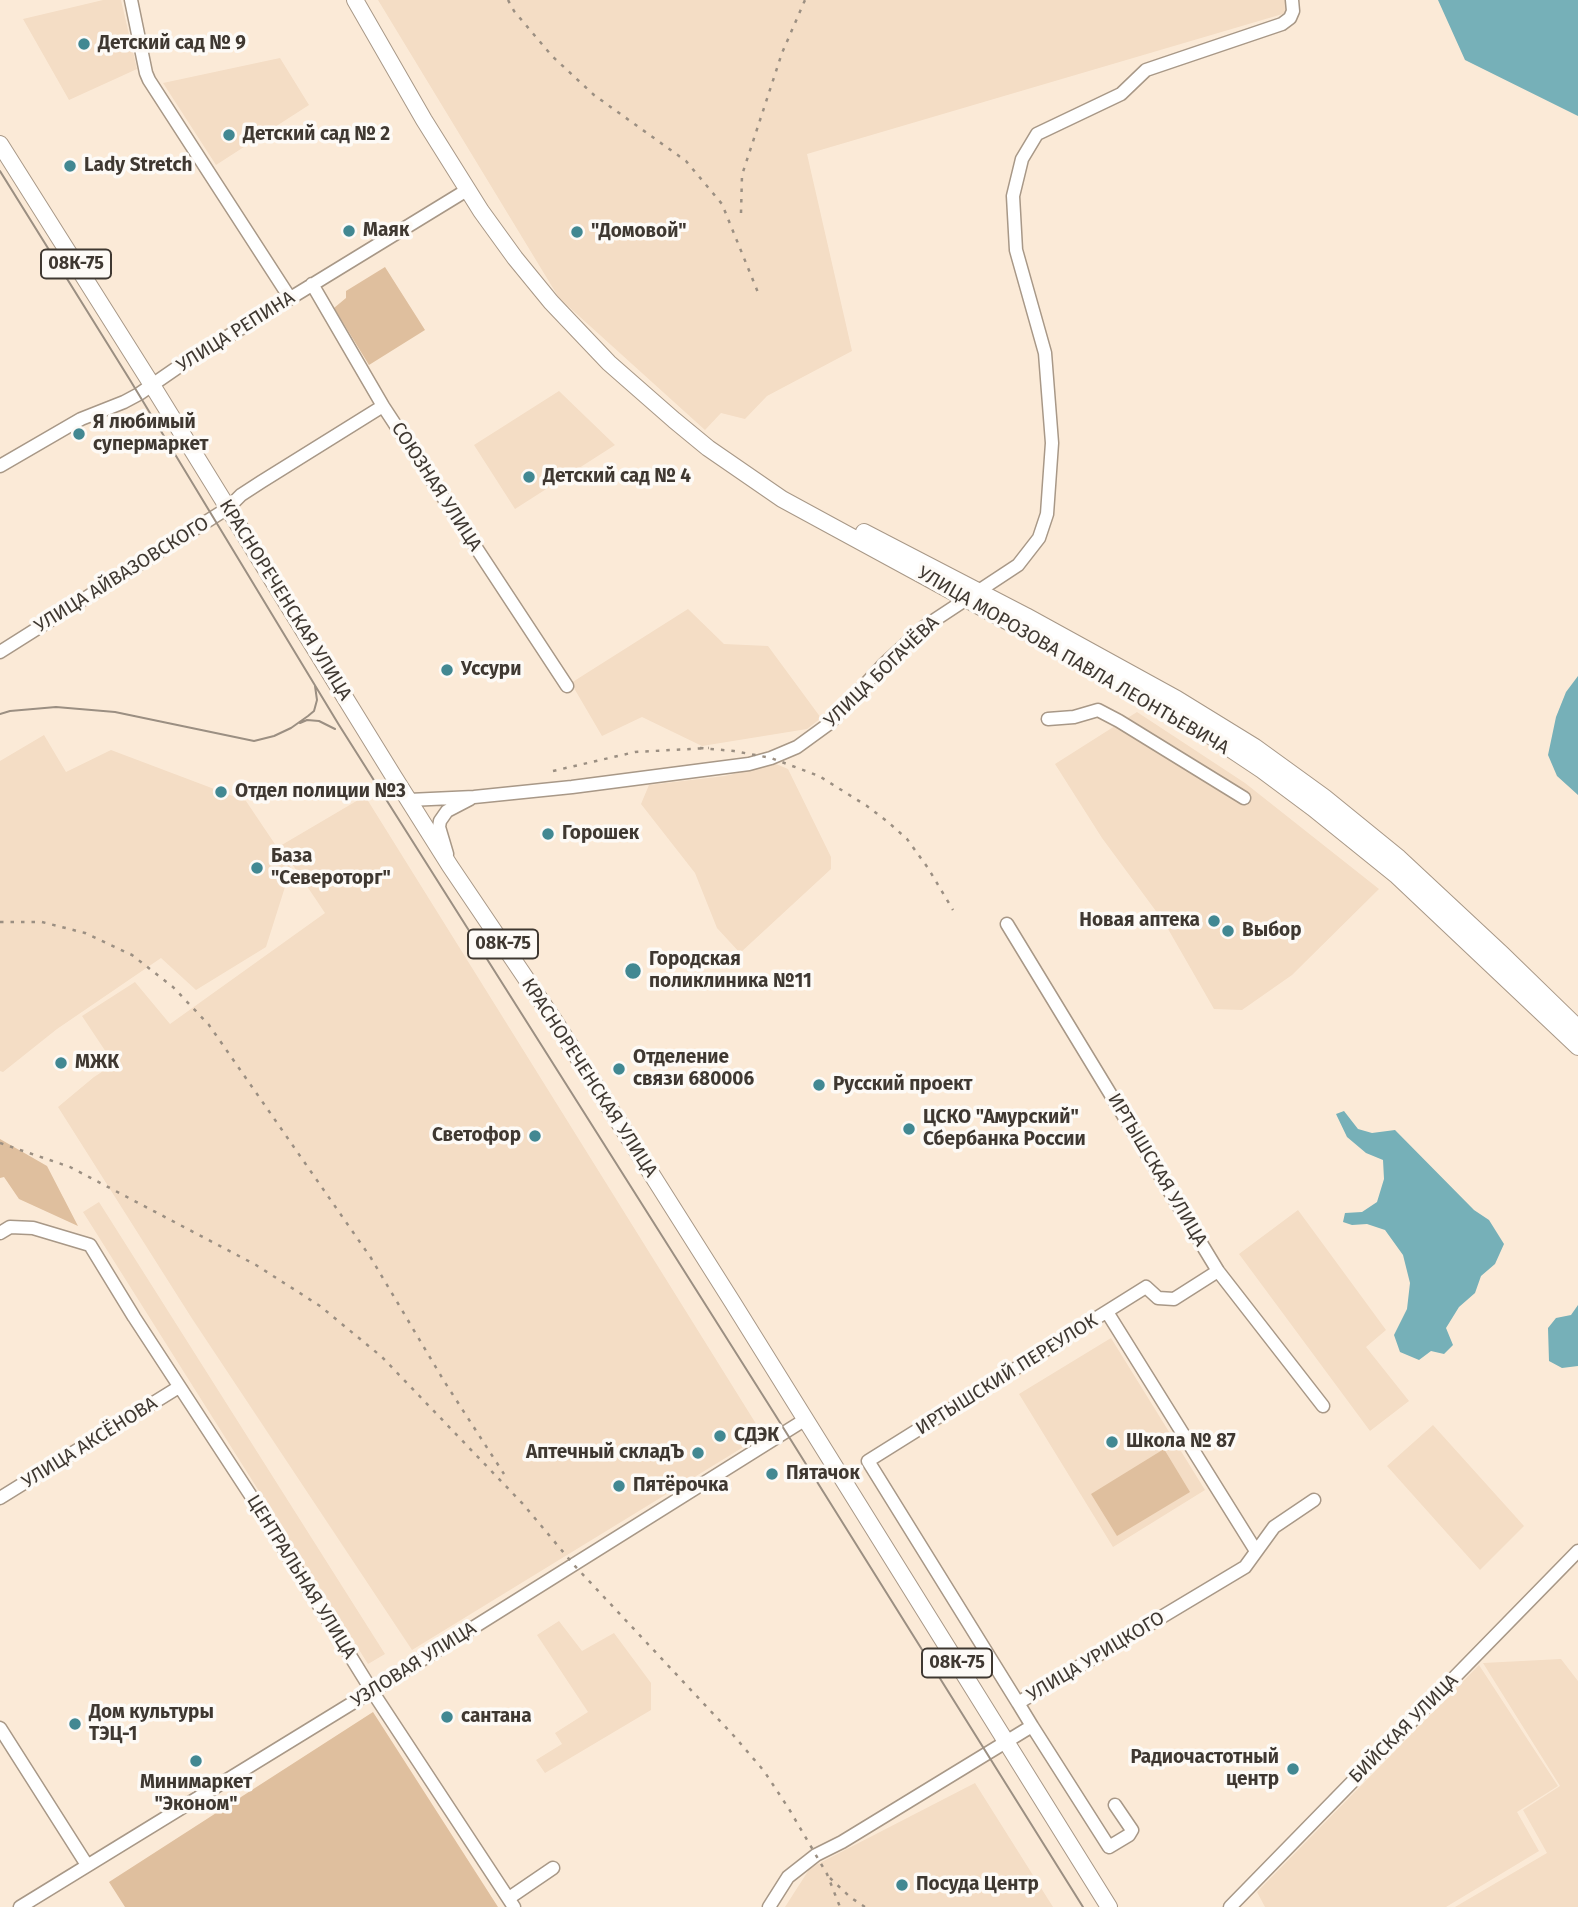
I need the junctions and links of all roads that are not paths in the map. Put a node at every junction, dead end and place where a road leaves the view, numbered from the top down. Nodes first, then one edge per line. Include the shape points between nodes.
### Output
1 (131, 0) edge
2 (355, 0) edge
3 (1292, 0) edge
4 (0, 144) edge
5 (467, 190) junction
6 (312, 284) junction
7 (290, 298) junction
8 (152, 385) junction
9 (383, 406) junction
10 (0, 466) edge
11 (228, 508) junction
12 (972, 595) junction
13 (0, 652) edge
14 (567, 686) dead end
15 (1048, 719) dead end
16 (474, 797) junction
17 (1244, 799) dead end
18 (409, 800) junction
19 (450, 866) junction
20 (1007, 924) dead end
21 (1578, 1028) edge
22 (1578, 1047) edge
23 (0, 1233) edge
24 (1218, 1271) junction
25 (1107, 1312) junction
26 (179, 1387) junction
27 (1323, 1406) dead end
28 (806, 1419) junction
29 (0, 1498) edge
30 (1314, 1500) dead end
31 (1256, 1551) junction
32 (1578, 1551) edge
33 (372, 1691) junction
34 (1018, 1703) junction
35 (1032, 1726) junction
36 (0, 1728) edge
37 (1006, 1742) junction
38 (1115, 1805) dead end
39 (87, 1865) junction
40 (554, 1868) dead end
41 (511, 1903) edge
42 (20, 1907) edge
43 (769, 1907) edge
44 (1109, 1907) edge
45 (1230, 1907) edge

1 - 7 street via 149,80
2 - 5 main road, УЛИЦА МОРОЗОВА ПАВЛА ЛЕОНТЬЕВИЧА
3 - 12 street, УЛИЦА БОГАЧЁВА via 1290,18 1282,23 1146,70 1121,94 1037,134 1022,159 1013,196 1016,250 1045,353 1052,443 1047,514 1039,538 1018,565
4 - 8 main road, КРАСНОРЕЧЕНСКАЯ УЛИЦА / 08К-75
5 - 6 street, УЛИЦА РЕПИНА
5 - 12 main road, УЛИЦА МОРОЗОВА ПАВЛА ЛЕОНТЬЕВИЧА via 551,302 609,363 674,420 782,499
6 - 7 street, УЛИЦА РЕПИНА
6 - 9 street, СОЮЗНАЯ УЛИЦА
7 - 8 street, УЛИЦА РЕПИНА
8 - 10 street, УЛИЦА РЕПИНА
8 - 11 main road, КРАСНОРЕЧЕНСКАЯ УЛИЦА / 08К-75
9 - 11 street, УЛИЦА АЙВАЗОВСКОГО via 241,495
9 - 14 street, СОЮЗНАЯ УЛИЦА
11 - 13 street, УЛИЦА АЙВАЗОВСКОГО
11 - 18 main road, КРАСНОРЕЧЕНСКАЯ УЛИЦА / 08К-75
12 - 16 street, УЛИЦА БОГАЧЁВА via 924,627 830,723 795,749 749,764
12 - 21 main road, УЛИЦА МОРОЗОВА ПАВЛА ЛЕОНТЬЕВИЧА via 1177,699 1293,774 1399,858
12 - 22 main road, УЛИЦА МОРОЗОВА ПАВЛА ЛЕОНТЬЕВИЧА via 1188,722 1283,786 1396,875
15 - 17 street via 1098,710
16 - 18 street, УЛИЦА БОГАЧЁВА
16 - 19 street via 447,811 440,821
18 - 19 main road, КРАСНОРЕЧЕНСКАЯ УЛИЦА / 08К-75
19 - 28 main road, КРАСНОРЕЧЕНСКАЯ УЛИЦА / 08К-75
20 - 24 street, ИРТЫШСКАЯ УЛИЦА
23 - 26 street, ЦЕНТРАЛЬНАЯ УЛИЦА via 10,1227 33,1228 90,1245
24 - 25 street, ИРТЫШСКИЙ ПЕРЕУЛОК via 1174,1298 1158,1298 1146,1287
24 - 27 street, ИРТЫШСКАЯ УЛИЦА
25 - 31 street
25 - 34 street, ИРТЫШСКИЙ ПЕРЕУЛОК via 868,1461
26 - 29 street, УЛИЦА АКСЁНОВА
26 - 33 street, ЦЕНТРАЛЬНАЯ УЛИЦА
28 - 33 street, УЗЛОВАЯ УЛИЦА
28 - 37 main road, КРАСНОРЕЧЕНСКАЯ УЛИЦА / 08К-75
30 - 31 street, УЛИЦА УРИЦКОГО via 1274,1527
31 - 34 street, УЛИЦА УРИЦКОГО via 1245,1567
32 - 45 street, БИЙСКАЯ УЛИЦА
33 - 39 street, УЗЛОВАЯ УЛИЦА
33 - 41 street, ЦЕНТРАЛЬНАЯ УЛИЦА
34 - 35 street, УЛИЦА УРИЦКОГО
35 - 37 street, УЛИЦА УРИЦКОГО
35 - 38 street via 1109,1847 1132,1830
36 - 39 street
37 - 43 street, УЛИЦА УРИЦКОГО via 816,1855 788,1877
37 - 44 main road, КРАСНОРЕЧЕНСКАЯ УЛИЦА / 08К-75
39 - 42 street, УЗЛОВАЯ УЛИЦА
40 - 41 street

